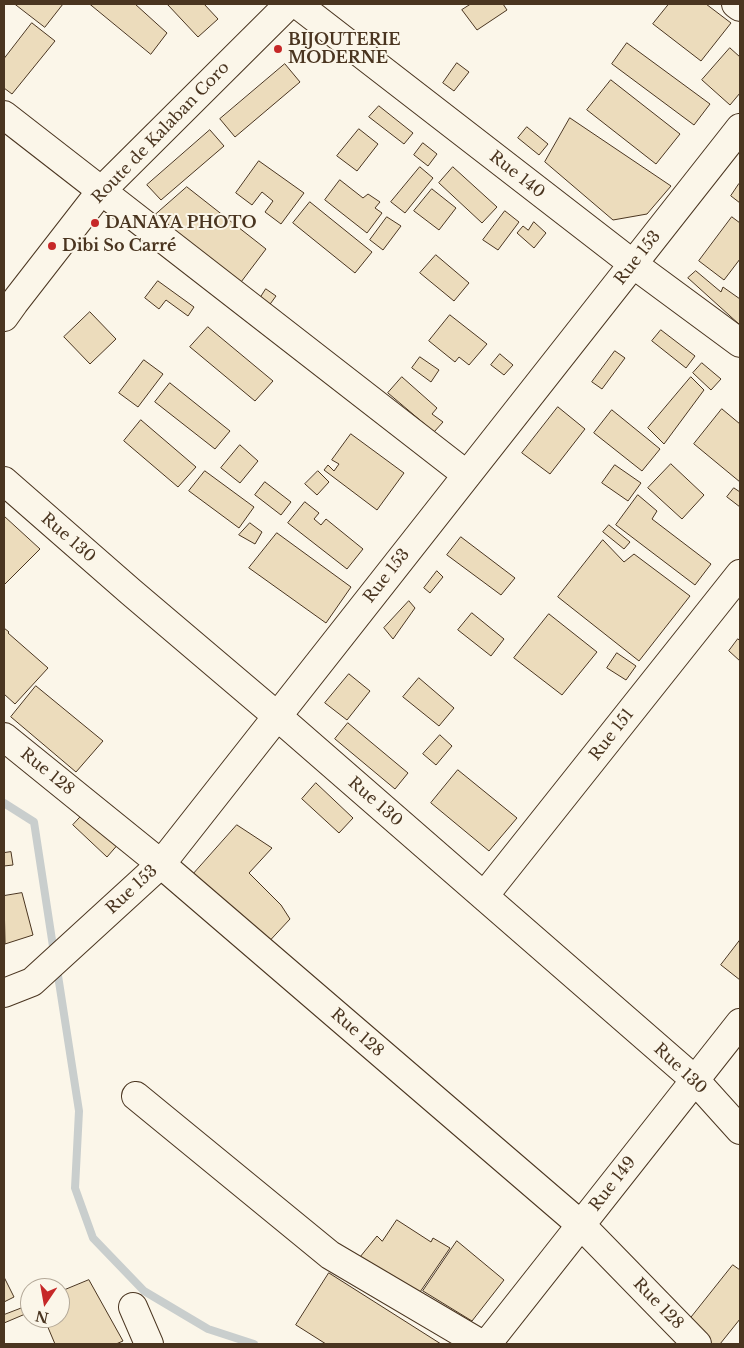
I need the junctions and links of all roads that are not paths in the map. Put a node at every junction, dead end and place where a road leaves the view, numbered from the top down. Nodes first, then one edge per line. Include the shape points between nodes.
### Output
1 (289, 4) edge
2 (297, 4) edge
3 (736, 4) edge
4 (740, 7) edge
5 (4, 115) edge
6 (740, 128) edge
7 (101, 190) junction
8 (633, 264) junction
9 (4, 317) edge
10 (740, 343) edge
11 (467, 475) junction
12 (4, 481) edge
13 (740, 574) edge
14 (277, 716) junction
15 (4, 737) edge
16 (161, 864) junction
17 (484, 896) junction
18 (4, 993) edge
19 (740, 1023) edge
20 (695, 1080) junction
21 (136, 1096) dead end
22 (740, 1130) edge
23 (581, 1225) junction
24 (133, 1307) dead end
25 (149, 1344) edge
26 (481, 1344) edge
27 (486, 1344) edge
28 (697, 1344) edge

1 - 7 street, Route de Kalaban Coro
2 - 8 street, Rue 140
3 - 4 street
5 - 7 street
6 - 8 street, Rue 153
7 - 9 street, Route de Kalaban Coro
7 - 11 street
8 - 10 street, Rue 140
8 - 11 street, Rue 153
11 - 14 street, Rue 153
12 - 14 street, Rue 130
13 - 17 street, Rue 151
14 - 16 street, Rue 153
14 - 17 street, Rue 130
15 - 16 street, Rue 128
16 - 18 street, Rue 153 via 32,982
16 - 23 street, Rue 128
17 - 20 street, Rue 130
19 - 20 street, Rue 149
20 - 22 street, Rue 130
20 - 23 street, Rue 149
21 - 26 street via 330,1255
23 - 27 street, Rue 149
23 - 28 street, Rue 128
24 - 25 street

